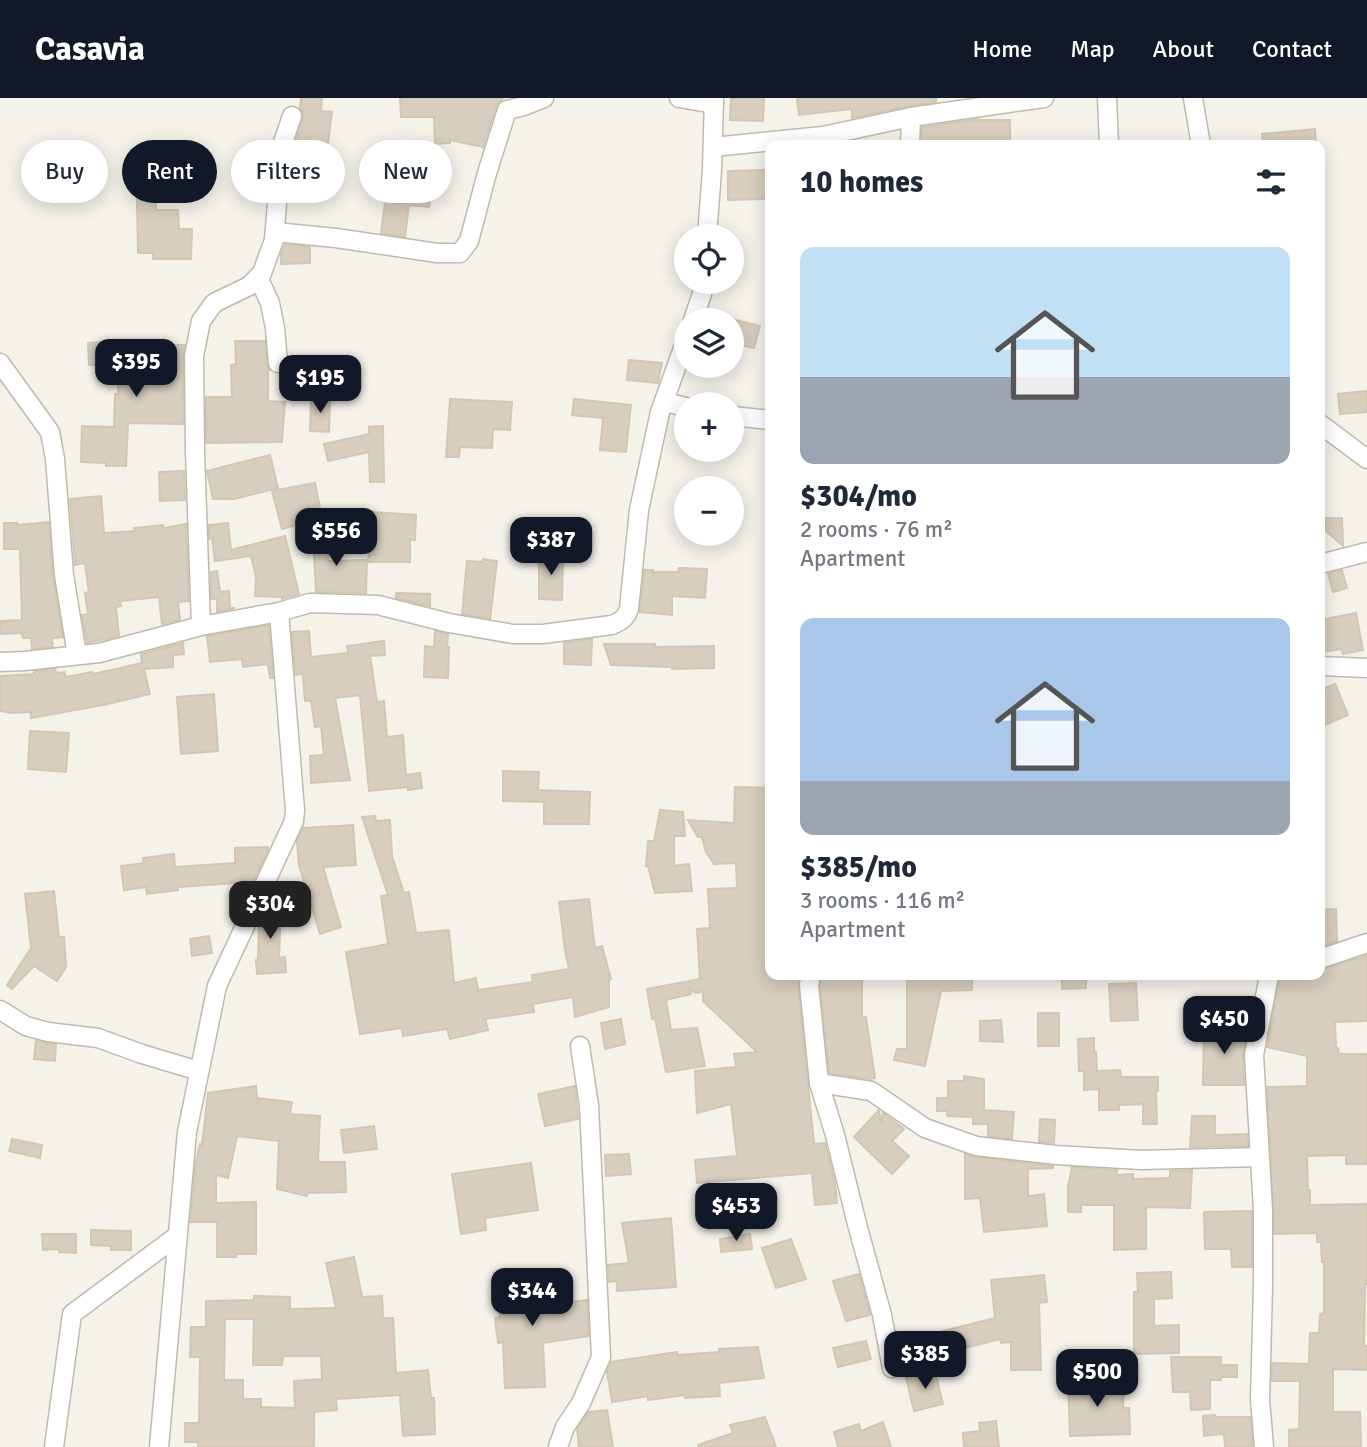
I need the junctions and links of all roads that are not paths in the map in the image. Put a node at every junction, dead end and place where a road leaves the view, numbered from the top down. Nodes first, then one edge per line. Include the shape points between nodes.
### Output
1 (544, 98) edge
2 (679, 98) edge
3 (1044, 98) edge
4 (1107, 98) edge
5 (1193, 98) edge
6 (714, 101) edge
7 (292, 116) dead end
8 (911, 117) junction
9 (783, 140) edge
10 (910, 140) edge
11 (1109, 140) edge
12 (1200, 140) edge
13 (765, 142) edge
14 (713, 147) junction
15 (708, 224) edge
16 (275, 232) junction
17 (258, 277) junction
18 (0, 363) edge
19 (278, 363) dead end
20 (674, 374) edge
21 (664, 402) junction
22 (674, 404) edge
23 (744, 417) edge
24 (765, 419) edge
25 (1325, 428) edge
26 (1367, 458) edge
27 (1367, 552) edge
28 (1325, 563) edge
29 (279, 612) junction
30 (201, 626) junction
31 (77, 655) junction
32 (0, 662) edge
33 (1325, 666) edge
34 (1367, 668) edge
35 (1367, 943) edge
36 (1325, 957) edge
37 (810, 980) edge
38 (1268, 980) edge
39 (0, 1010) edge
40 (580, 1046) dead end
41 (199, 1071) junction
42 (818, 1083) junction
43 (1259, 1157) junction
44 (177, 1236) junction
45 (892, 1368) dead end
46 (54, 1447) edge
47 (159, 1447) edge
48 (558, 1447) edge
49 (1264, 1447) edge

1 - 16 street via 507,110 469,241 460,253
2 - 6 street
3 - 8 street
4 - 11 street
5 - 12 street
6 - 14 street
7 - 16 street via 278,158
8 - 9 street
8 - 10 street
13 - 14 street
14 - 15 street
16 - 17 street
17 - 19 street via 270,303
17 - 30 street via 214,303 201,321 194,356
18 - 31 street via 50,432
20 - 21 street
21 - 22 street
21 - 29 street via 639,510 629,609 620,622 513,634 378,606 310,603
23 - 24 street
25 - 26 street
27 - 28 street
29 - 30 street
29 - 41 street via 294,821 217,986
30 - 31 street
31 - 32 street
33 - 34 street
35 - 36 street
37 - 42 street
38 - 43 street via 1254,1055
39 - 41 street via 26,1026 99,1038
40 - 48 street via 589,1098 601,1357
41 - 44 street via 187,1132
42 - 43 street via 870,1091 925,1128 976,1146 1141,1160
42 - 45 street via 882,1315
43 - 49 street via 1263,1273 1259,1400
44 - 46 street via 72,1314
44 - 47 street

